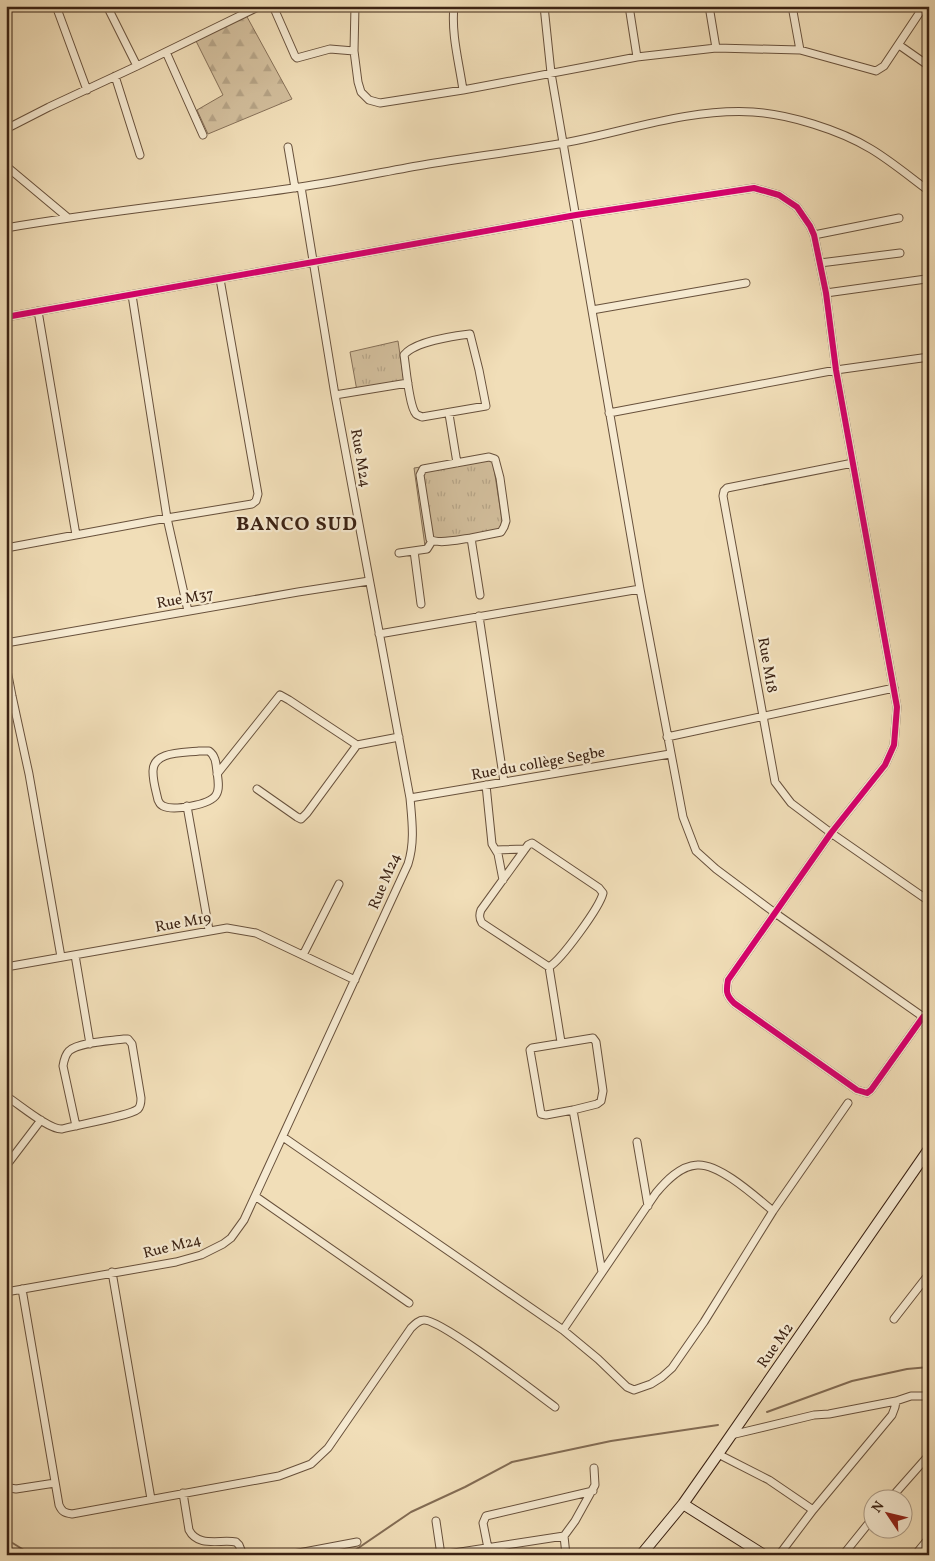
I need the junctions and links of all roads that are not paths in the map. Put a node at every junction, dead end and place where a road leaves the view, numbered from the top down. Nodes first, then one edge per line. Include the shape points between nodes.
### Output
1 (56, 6) edge
2 (107, 6) edge
3 (260, 6) edge
4 (273, 6) edge
5 (355, 6) edge
6 (454, 6) edge
7 (544, 6) edge
8 (629, 6) edge
9 (709, 6) edge
10 (792, 6) edge
11 (924, 6) edge
12 (899, 45) junction
13 (716, 48) junction
14 (800, 50) junction
15 (354, 51) junction
16 (166, 52) junction
17 (637, 57) junction
18 (137, 66) junction
19 (929, 66) edge
20 (551, 73) junction
21 (115, 76) junction
22 (87, 90) junction
23 (463, 90) junction
24 (6, 129) edge
25 (203, 135) dead end
26 (564, 144) junction
27 (288, 146) dead end
28 (140, 154) dead end
29 (6, 166) edge
30 (298, 188) junction
31 (929, 191) edge
32 (576, 215) junction
33 (67, 218) junction
34 (899, 218) dead end
35 (6, 228) edge
36 (814, 235) junction
37 (900, 253) dead end
38 (313, 263) junction
39 (820, 263) junction
40 (220, 279) junction
41 (926, 280) dead end
42 (746, 283) dead end
43 (826, 294) junction
44 (132, 295) junction
45 (592, 310) junction
46 (38, 312) junction
47 (6, 317) edge
48 (929, 357) edge
49 (836, 370) junction
50 (408, 383) junction
51 (335, 395) junction
52 (609, 413) junction
53 (449, 414) junction
54 (457, 463) junction
55 (853, 463) junction
56 (167, 518) junction
57 (76, 535) junction
58 (470, 538) junction
59 (432, 541) junction
60 (6, 548) edge
61 (414, 551) junction
62 (399, 553) dead end
63 (369, 581) junction
64 (640, 589) junction
65 (480, 595) dead end
66 (421, 604) dead end
67 (188, 611) junction
68 (479, 616) junction
69 (379, 634) junction
70 (6, 644) edge
71 (6, 665) edge
72 (894, 688) junction
73 (763, 715) junction
74 (398, 737) junction
75 (667, 737) junction
76 (357, 745) junction
77 (670, 754) junction
78 (217, 774) junction
79 (504, 782) junction
80 (486, 785) junction
81 (257, 789) dead end
82 (410, 798) junction
83 (187, 806) junction
84 (831, 833) junction
85 (525, 849) junction
86 (496, 850) junction
87 (503, 880) junction
88 (339, 884) dead end
89 (929, 901) edge
90 (775, 913) junction
91 (209, 930) junction
92 (75, 955) junction
93 (303, 955) junction
94 (61, 957) junction
95 (6, 967) edge
96 (549, 967) junction
97 (355, 980) junction
98 (926, 1019) edge
99 (561, 1042) junction
100 (90, 1044) junction
101 (6, 1096) edge
102 (848, 1103) dead end
103 (573, 1110) junction
104 (41, 1120) junction
105 (76, 1126) junction
106 (283, 1137) junction
107 (637, 1142) dead end
108 (927, 1155) edge
109 (6, 1166) edge
110 (255, 1196) junction
111 (648, 1206) junction
112 (773, 1211) junction
113 (112, 1272) junction
114 (602, 1272) junction
115 (927, 1279) edge
116 (22, 1289) junction
117 (6, 1292) edge
118 (408, 1303) dead end
119 (894, 1319) dead end
120 (562, 1330) junction
121 (929, 1396) edge
122 (896, 1401) junction
123 (555, 1407) dead end
124 (731, 1435) junction
125 (718, 1454) junction
126 (929, 1454) edge
127 (594, 1468) dead end
128 (55, 1483) junction
129 (900, 1488) edge
130 (8, 1489) edge
131 (593, 1491) junction
132 (183, 1494) junction
133 (151, 1499) junction
134 (683, 1504) junction
135 (813, 1510) junction
136 (436, 1521) dead end
137 (862, 1531) edge
138 (564, 1536) junction
139 (929, 1538) edge
140 (357, 1542) dead end
141 (488, 1548) junction
142 (760, 1554) edge
143 (243, 1555) edge
144 (288, 1555) edge
145 (441, 1555) edge
146 (566, 1555) edge
147 (641, 1555) edge
148 (779, 1555) edge
149 (843, 1555) edge
150 (915, 1555) edge

1 - 22 street
2 - 18 street
3 - 16 street
4 - 15 street via 297,58 330,49
5 - 15 street
6 - 23 street via 454,32
7 - 20 street
8 - 17 street
9 - 13 street
10 - 14 street
11 - 12 street
12 - 14 street via 884,66 876,71
12 - 19 street
13 - 14 street
13 - 17 street
15 - 23 street via 361,92 369,100 380,103
16 - 18 street
16 - 25 street
17 - 20 street
18 - 21 street
20 - 23 street
20 - 26 street
21 - 22 street
21 - 28 street
22 - 24 street
26 - 30 street
26 - 31 street via 693,114 753,112 777,115 824,127 869,148
26 - 32 street
27 - 30 street, Rue M24
29 - 33 street
30 - 33 street
30 - 38 street, Rue M24
32 - 36 street via 754,188 779,194 798,207
32 - 38 street
32 - 45 street
33 - 35 street
34 - 36 street
36 - 39 street
37 - 39 street
38 - 40 street
38 - 51 street, Rue M24
39 - 43 street
40 - 44 street
40 - 56 street via 258,494 252,504
41 - 43 street
42 - 45 street
43 - 49 street
44 - 46 street
44 - 56 street
45 - 52 street
46 - 47 street
46 - 57 street
48 - 49 street
49 - 52 street
49 - 55 street
50 - 51 street
50 - 53 street via 416,414 422,417
50 - 53 street via 404,355 408,350 470,334 486,406
51 - 63 street, Rue M24
52 - 64 street
53 - 54 street
54 - 58 street via 494,458 500,478 504,527 501,532
54 - 59 street via 423,469 420,475
55 - 72 street
55 - 73 street, Rue M18 via 724,491
56 - 57 street
56 - 67 street
57 - 60 street
58 - 59 street
58 - 65 street
59 - 61 street via 429,548
61 - 62 street
61 - 66 street
63 - 67 street, Rue M37
63 - 69 street, Rue M24
64 - 68 street
64 - 75 street
67 - 70 street, Rue M37
68 - 69 street
68 - 79 street
69 - 74 street, Rue M24
71 - 94 street
72 - 73 street
72 - 84 street via 897,707 894,745 885,765
73 - 75 street
73 - 84 street, Rue M18 via 775,782 791,803
74 - 76 street
74 - 82 street, Rue M24
75 - 77 street
76 - 78 street via 280,695
76 - 81 street via 301,819
77 - 79 street, Rue du collège Segbe
77 - 90 street via 683,817 696,851
78 - 83 street via 217,795 207,802
78 - 83 street via 215,759 209,751 159,758 153,772 158,800 164,807
79 - 80 street, Rue du collège Segbe
80 - 82 street, Rue du collège Segbe
80 - 86 street via 492,844
82 - 97 street, Rue M24 via 413,837 410,855
83 - 91 street
84 - 89 street, Rue M18
84 - 90 street
85 - 86 street
85 - 87 street
85 - 96 street via 530,843 535,844 603,893 568,948
86 - 87 street
87 - 96 street via 479,914 482,923
88 - 93 street
90 - 98 street
90 - 98 street via 728,980 728,997 857,1090 867,1093 871,1090
91 - 92 street, Rue M19
91 - 93 street, Rue M19 via 227,928 256,933
92 - 94 street, Rue M19
92 - 100 street
93 - 97 street, Rue M19
94 - 95 street, Rue M19
96 - 99 street
97 - 106 street, Rue M24
99 - 103 street via 593,1038 596,1042 603,1096 598,1104
99 - 103 street via 530,1050 540,1111 546,1115
100 - 105 street via 68,1052 64,1062
100 - 105 street via 130,1041 141,1103 133,1111
101 - 104 street
102 - 112 street
103 - 114 street
104 - 105 street via 58,1129
104 - 109 street
106 - 110 street, Rue M24
106 - 120 street
107 - 111 street
108 - 124 street, Rue M2
110 - 113 street, Rue M24 via 238,1229 214,1249 176,1262
110 - 118 street
111 - 112 street via 676,1173 697,1165 716,1169 728,1176
111 - 114 street
112 - 120 street via 704,1322 667,1373 651,1384 634,1390 627,1387
113 - 116 street, Rue M24
113 - 133 street
114 - 120 street
115 - 119 street
116 - 117 street, Rue M24
116 - 128 street
121 - 122 street via 912,1396
122 - 124 street via 814,1415
122 - 135 street via 892,1415
123 - 132 street via 486,1356 439,1326 423,1320 412,1328 328,1448 312,1464 279,1476
124 - 125 street, Rue M2
125 - 134 street, Rue M2
125 - 135 street via 770,1480
126 - 129 street
127 - 131 street via 596,1480
128 - 130 street
128 - 133 street via 59,1505 67,1514
131 - 138 street
131 - 141 street via 486,1516
132 - 133 street
132 - 143 street via 192,1535 201,1541 236,1542
134 - 142 street
134 - 147 street, Rue M2
135 - 148 street
136 - 145 street
137 - 149 street
138 - 141 street
138 - 146 street
139 - 150 street
140 - 144 street
141 - 145 street

